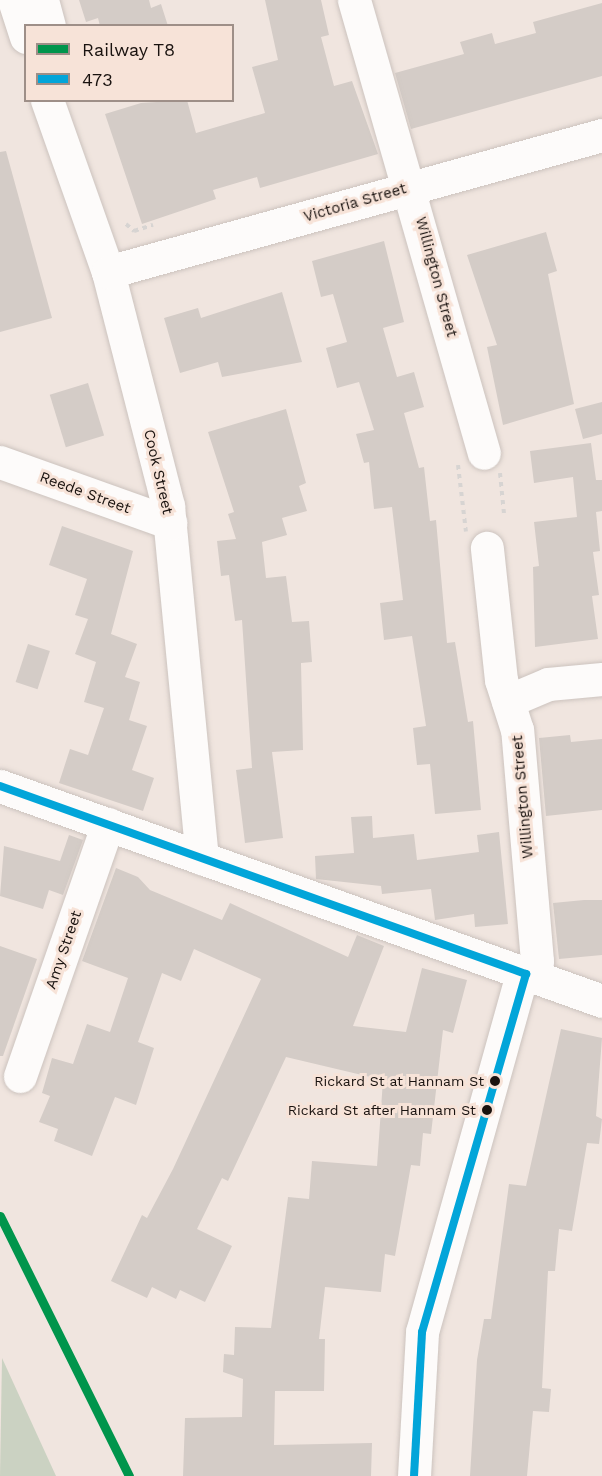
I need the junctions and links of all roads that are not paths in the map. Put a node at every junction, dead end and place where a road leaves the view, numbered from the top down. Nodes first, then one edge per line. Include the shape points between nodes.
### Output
1 (354, 0) edge
2 (18, 3) edge
3 (46, 24) edge
4 (24, 28) edge
5 (48, 102) edge
6 (71, 102) edge
7 (602, 135) edge
8 (406, 188) junction
9 (88, 208) junction
10 (108, 272) junction
11 (480, 457) road end
12 (0, 462) edge
13 (170, 524) junction
14 (487, 548) dead end
15 (602, 679) edge
16 (508, 701) junction
17 (0, 786) edge
18 (108, 824) junction
19 (202, 858) junction
20 (526, 974) junction
21 (602, 1001) edge
22 (20, 1076) dead end
23 (414, 1476) edge

1 - 8 street, Willington Street
2 - 3 street
2 - 4 street
5 - 9 street, Cook Street
6 - 9 street via 89,166
7 - 8 street, Victoria Street
8 - 10 street, Victoria Street
8 - 11 street, Willington Street via 420,214
9 - 10 street, Cook Street
10 - 13 street, Cook Street
12 - 13 street, Reede Street
13 - 19 street, Cook Street
14 - 16 street, Willington Street
15 - 16 street via 548,684
16 - 20 street, Willington Street via 517,730 537,961
17 - 18 street
18 - 19 street
18 - 22 street, Amy Street
19 - 20 street
20 - 21 street
20 - 23 street, Willington Street via 422,1332

